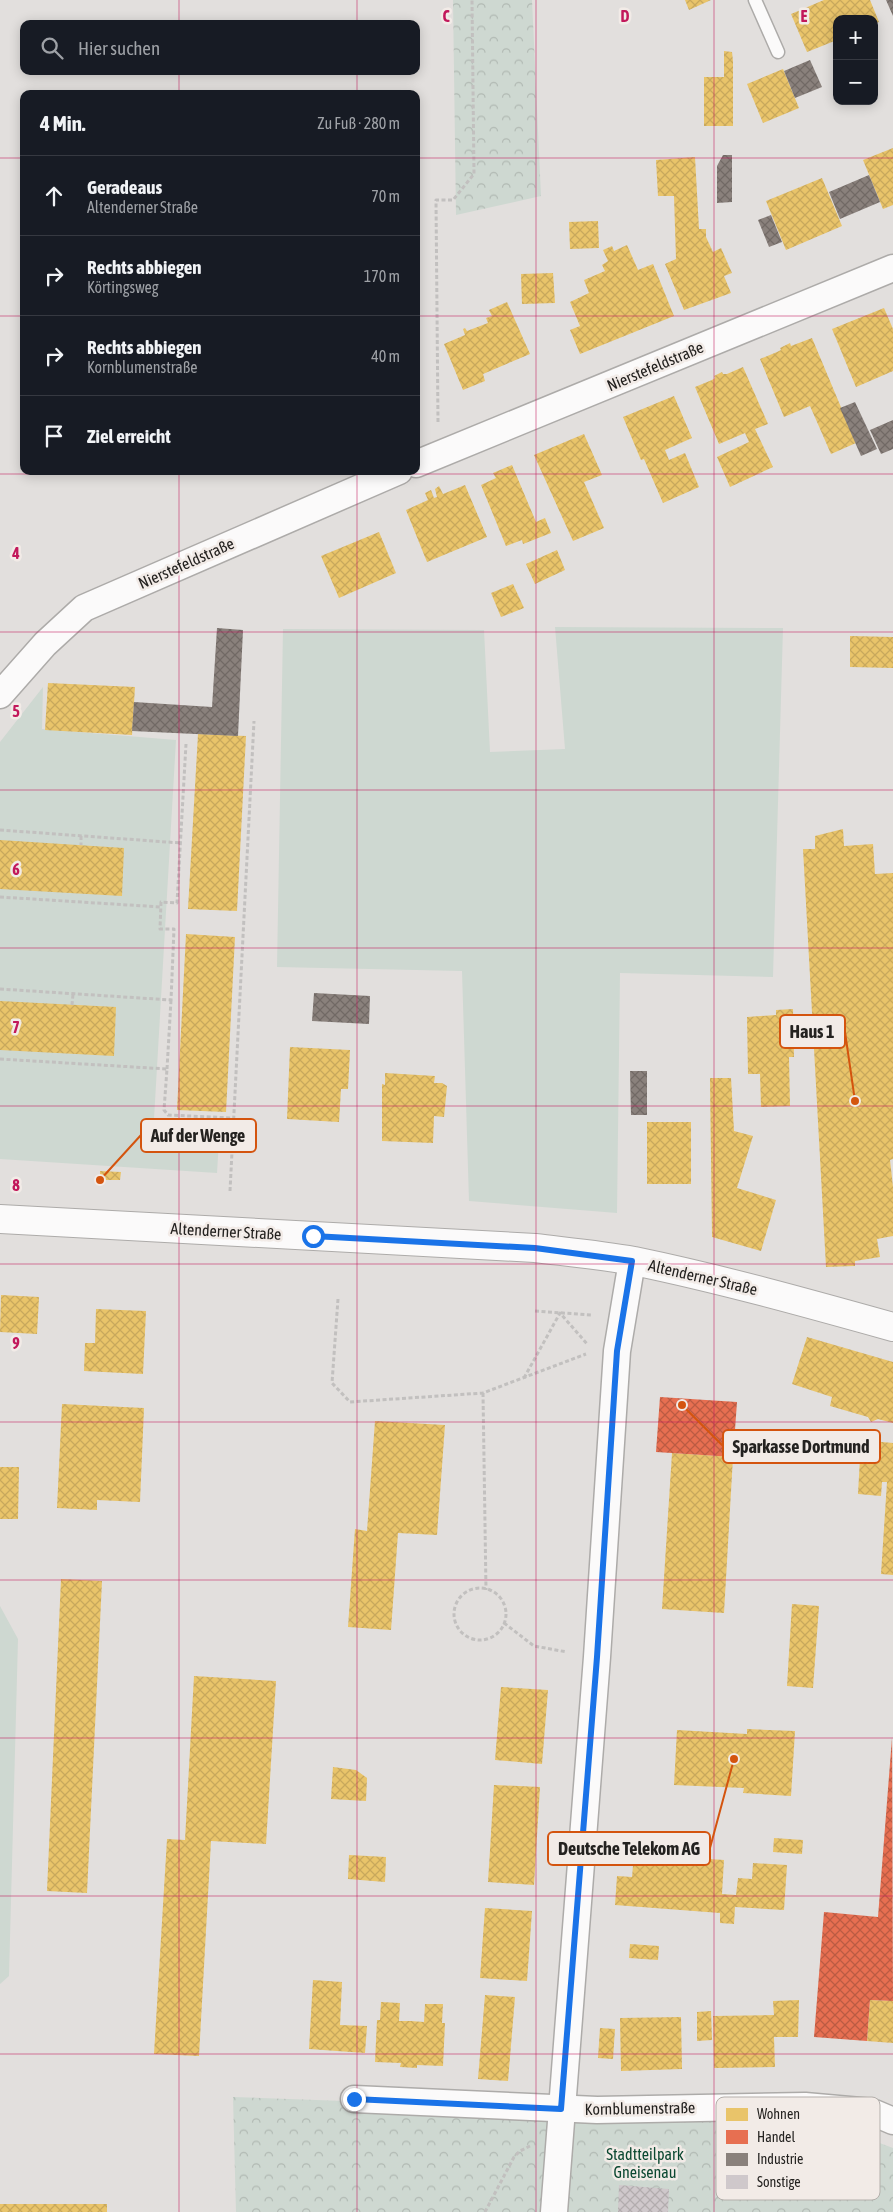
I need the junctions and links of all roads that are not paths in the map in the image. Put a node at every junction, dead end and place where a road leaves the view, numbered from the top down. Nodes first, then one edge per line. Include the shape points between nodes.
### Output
1 (755, 0) edge
2 (778, 52) dead end
3 (893, 268) edge
4 (427, 460) edge
5 (390, 475) edge
6 (0, 695) edge
7 (0, 1219) edge
8 (632, 1261) junction
9 (893, 1326) edge
10 (354, 2099) dead end
11 (716, 2107) edge
12 (561, 2109) junction
13 (880, 2115) edge
14 (893, 2121) edge
15 (554, 2212) edge

1 - 2 lane
3 - 4 street, Nierstefeldstraße
5 - 6 street, Nierstefeldstraße via 84,608 45,644
7 - 8 main road, Altenderner Straße via 535,1248
8 - 9 main road, Altenderner Straße via 797,1299
8 - 12 street via 617,1351 597,1657
10 - 12 street, Kornblumenstraße
11 - 12 street, Kornblumenstraße
12 - 15 street
13 - 14 street, Kornblumenstraße

